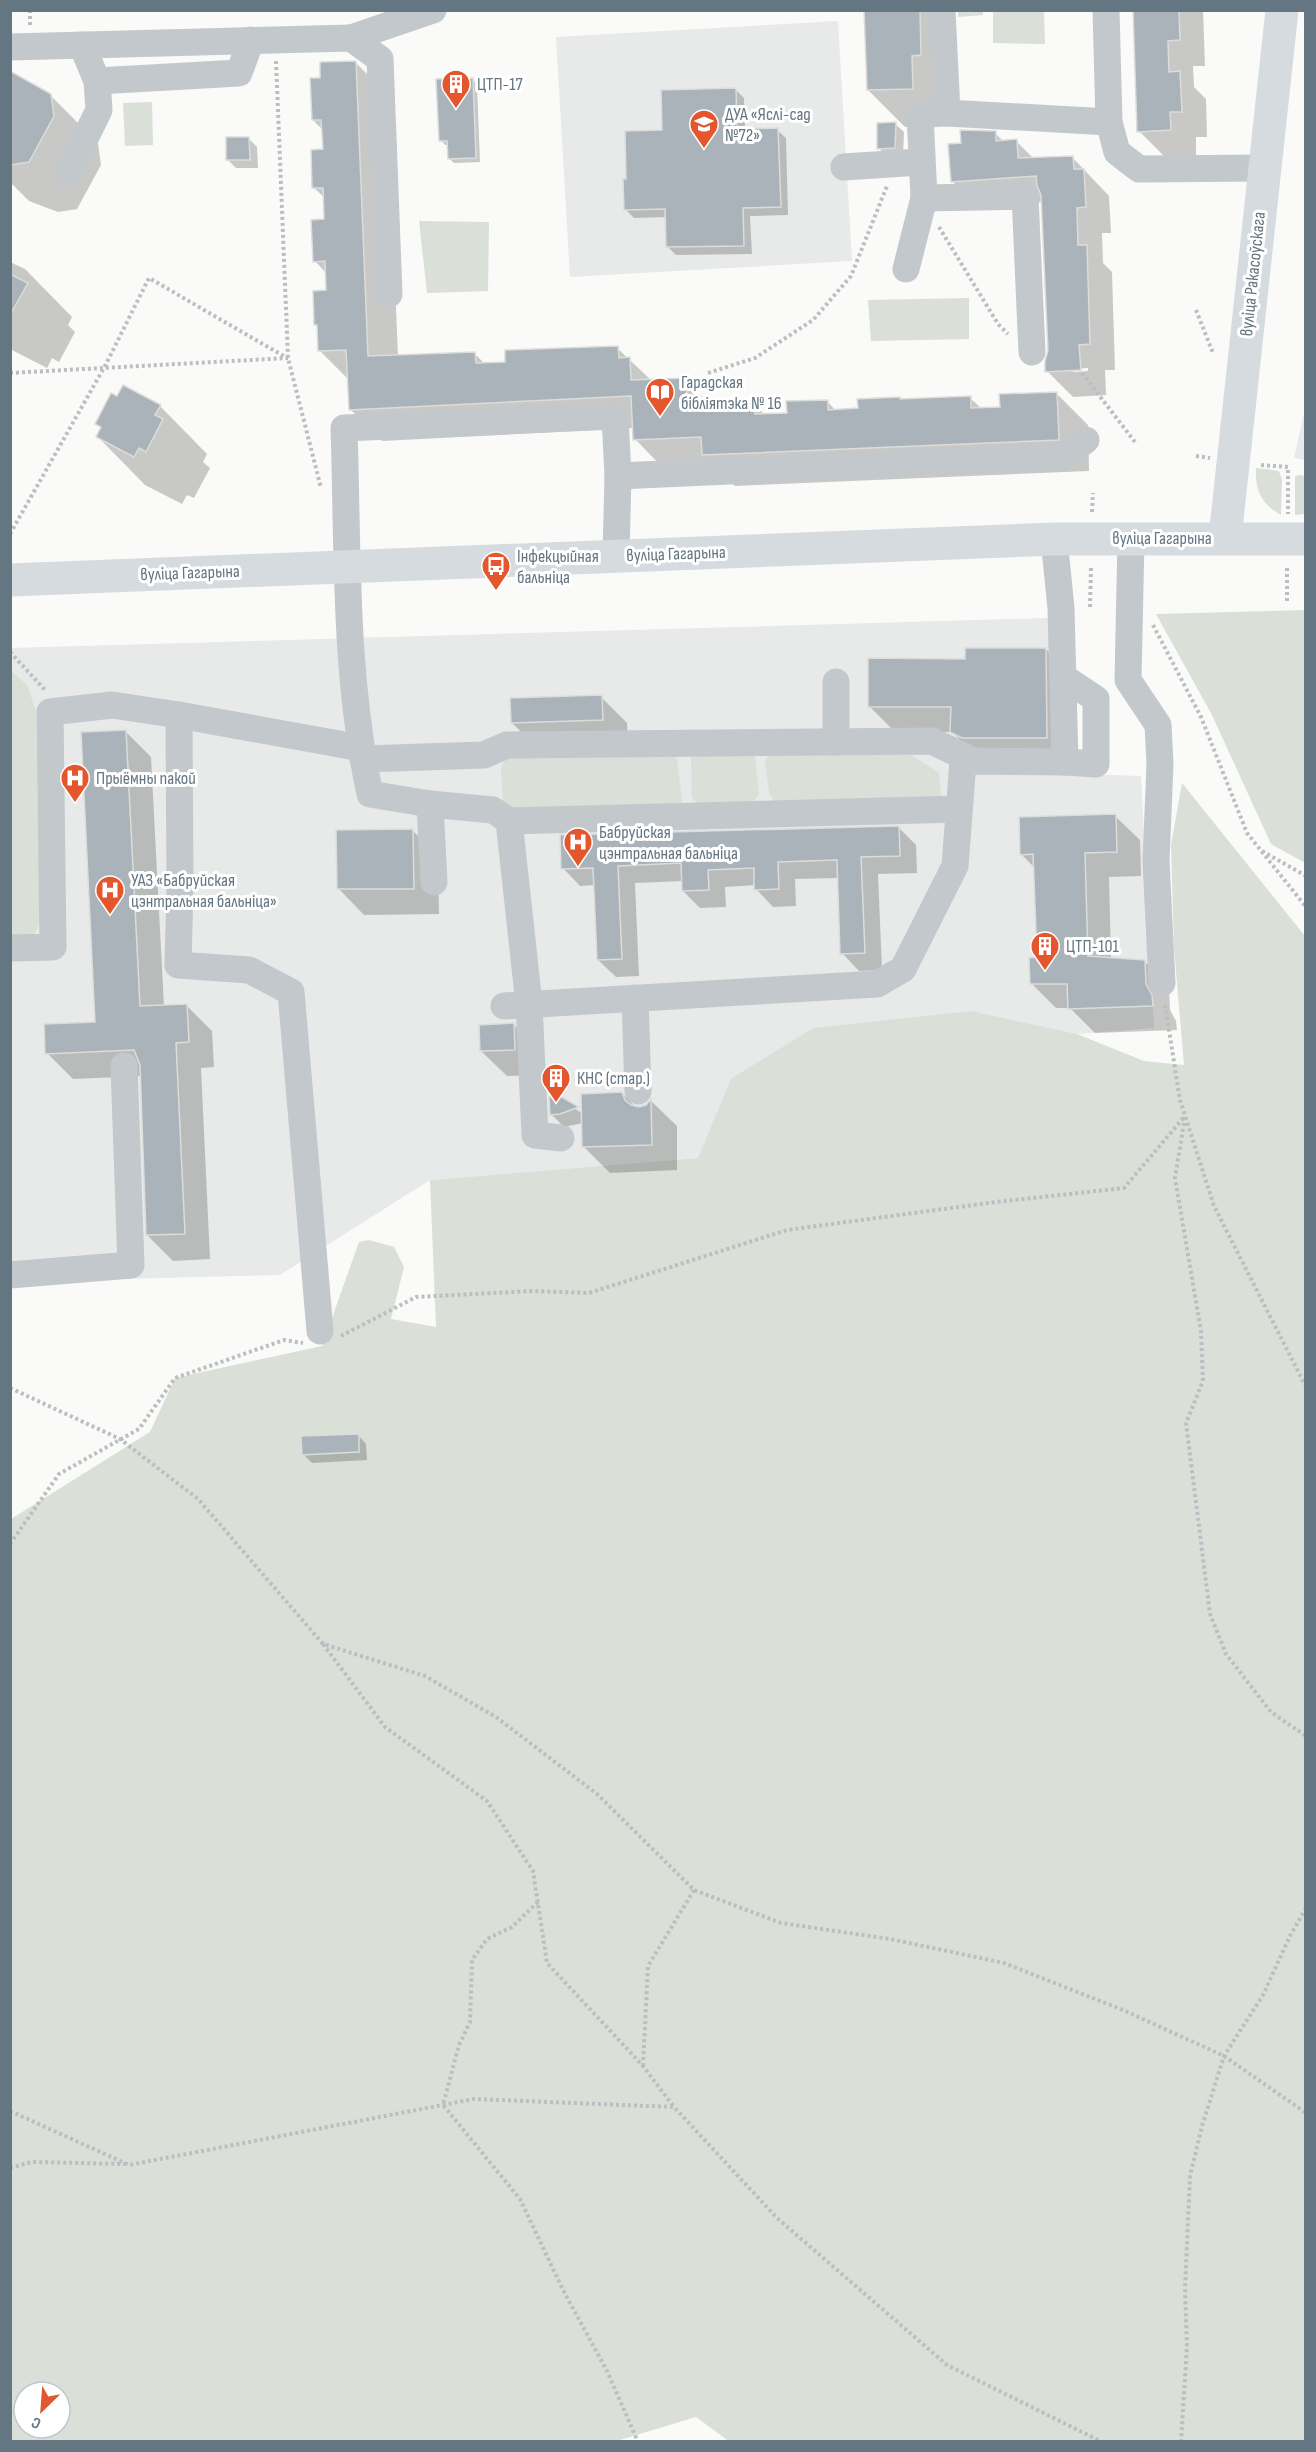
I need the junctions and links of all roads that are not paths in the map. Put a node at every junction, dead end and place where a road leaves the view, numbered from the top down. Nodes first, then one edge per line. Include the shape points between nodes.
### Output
1 (433, 10) edge
2 (942, 10) edge
3 (1106, 10) edge
4 (1282, 10) edge
5 (351, 38) junction
6 (263, 40) junction
7 (82, 45) junction
8 (10, 47) edge
9 (97, 81) junction
10 (947, 113) junction
11 (1109, 122) junction
12 (908, 164) junction
13 (844, 167) dead end
14 (1264, 168) junction
15 (68, 173) dead end
16 (924, 198) junction
17 (906, 269) dead end
18 (389, 294) dead end
19 (1023, 346) road end
20 (1086, 440) dead end
21 (618, 476) junction
22 (1297, 529) edge
23 (1131, 538) junction
24 (1225, 538) junction
25 (1054, 539) junction
26 (615, 556) junction
27 (349, 566) junction
28 (10, 580) edge
29 (836, 682) dead end
30 (179, 715) junction
31 (836, 742) junction
32 (362, 754) junction
33 (973, 761) junction
34 (430, 804) junction
35 (959, 809) junction
36 (509, 821) junction
37 (434, 882) dead end
38 (10, 948) edge
39 (1162, 983) road end
40 (635, 998) junction
41 (516, 1005) junction
42 (124, 1066) dead end
43 (638, 1091) dead end
44 (561, 1138) dead end
45 (10, 1275) edge
46 (322, 1339) road end

1 - 5 lane
2 - 10 lane
3 - 11 lane
4 - 14 main road, вуліца Ракасоўскага
5 - 6 lane
5 - 18 lane via 380,59
6 - 7 lane
6 - 9 lane via 240,73
7 - 8 lane
7 - 9 lane
9 - 15 lane via 99,110
10 - 11 lane
10 - 12 lane via 920,114
11 - 14 lane via 1117,152 1139,169
12 - 13 lane
12 - 16 lane
14 - 24 main road, вуліца Ракасоўскага
16 - 17 lane
16 - 19 lane via 1024,196
20 - 21 lane via 1064,456
21 - 26 lane
21 - 27 lane via 615,416 344,428
22 - 24 main road, вуліца Гагарына
23 - 24 main road, вуліца Гагарына
23 - 25 main road, вуліца Гагарына
23 - 39 lane via 1128,680 1158,724 1156,861
25 - 26 main road, вуліца Гагарына
25 - 33 lane via 1061,608 1065,762
26 - 27 main road, вуліца Гагарына
27 - 28 main road, вуліца Гагарына
27 - 32 lane via 350,639
29 - 31 lane
30 - 32 lane
30 - 38 lane via 112,705 50,712 53,947
30 - 46 lane via 178,965 249,970 291,992
31 - 32 lane via 507,746 484,755
31 - 33 lane via 932,741
32 - 34 lane via 370,794
33 - 35 lane via 963,761
34 - 36 lane via 494,810
34 - 37 lane
35 - 36 lane
35 - 40 lane via 955,866 903,969 877,984
36 - 41 lane
40 - 41 lane
40 - 43 lane
41 - 44 lane via 535,1135
42 - 45 lane via 131,1265

